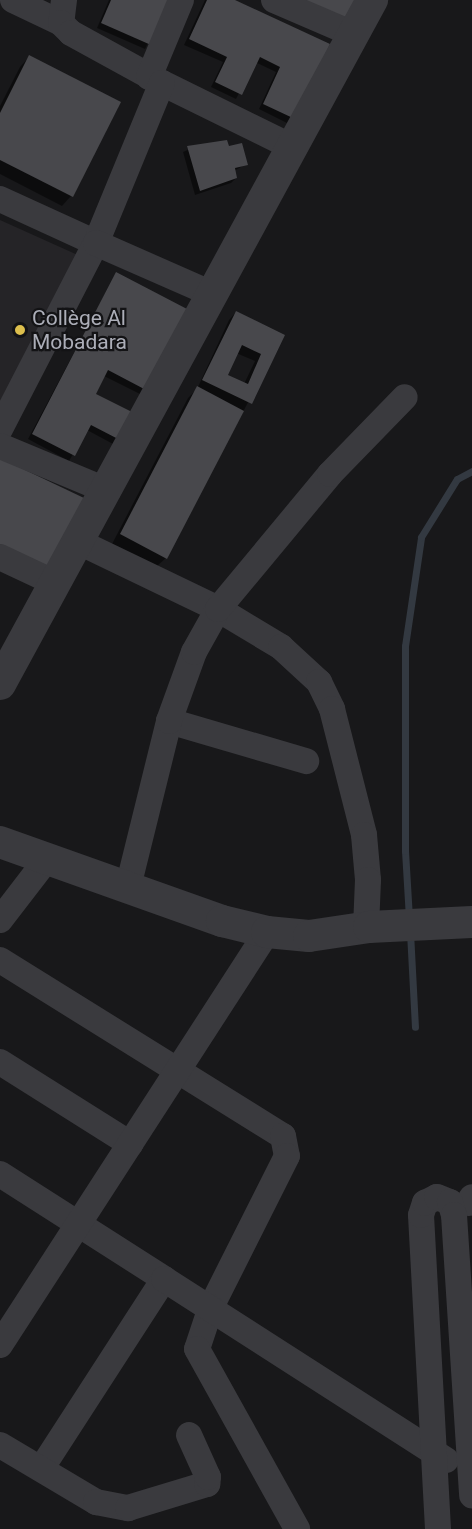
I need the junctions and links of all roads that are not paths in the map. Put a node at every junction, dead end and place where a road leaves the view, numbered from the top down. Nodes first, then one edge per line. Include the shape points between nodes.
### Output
1 (13, 0) edge
2 (181, 0) edge
3 (274, 0) edge
4 (372, 0) edge
5 (62, 11) edge
6 (353, 34) junction
7 (156, 80) junction
8 (292, 147) junction
9 (0, 199) edge
10 (96, 243) junction
11 (212, 294) junction
12 (405, 397) dead end
13 (0, 429) edge
14 (0, 447) edge
15 (108, 491) junction
16 (79, 542) junction
17 (0, 557) edge
18 (55, 583) junction
19 (218, 609) junction
20 (0, 682) edge
21 (169, 721) junction
22 (306, 760) dead end
23 (0, 843) edge
24 (47, 858) junction
25 (128, 888) junction
26 (0, 920) edge
27 (457, 922) edge
28 (367, 928) junction
29 (267, 932) junction
30 (0, 960) edge
31 (0, 1062) edge
32 (178, 1070) junction
33 (130, 1144) junction
34 (0, 1174) edge
35 (464, 1201) edge
36 (78, 1225) junction
37 (164, 1279) junction
38 (211, 1307) junction
39 (0, 1345) edge
40 (189, 1435) dead end
41 (0, 1445) edge
42 (435, 1453) junction
43 (41, 1469) junction
44 (472, 1482) edge
45 (297, 1529) edge
46 (438, 1529) edge

1 - 5 street
2 - 7 street
3 - 6 street
4 - 6 street
5 - 7 street via 71,33
6 - 8 street
7 - 8 street
7 - 10 street
8 - 11 street
9 - 10 street
10 - 11 street
10 - 13 street
11 - 15 street
12 - 19 street via 330,474
14 - 15 street
15 - 16 street
16 - 18 street
16 - 19 street
17 - 18 street
18 - 20 street
19 - 21 street via 194,652
19 - 28 street via 281,647 304,666 319,682 332,709 364,835
21 - 22 street
21 - 25 street
23 - 24 street
24 - 25 street
24 - 26 street
25 - 29 street
27 - 28 street
28 - 29 street via 309,936
29 - 32 street
30 - 32 street
31 - 33 street
32 - 33 street
32 - 38 street via 283,1136 288,1147 287,1156
33 - 36 street
34 - 36 street
35 - 42 street via 425,1203 421,1215
35 - 44 street via 454,1215
36 - 37 street
36 - 39 street
37 - 38 street
37 - 43 street
38 - 42 street
38 - 45 street via 197,1348
40 - 43 street via 208,1477 207,1484 128,1508 96,1502
41 - 43 street
42 - 44 street
42 - 46 street

